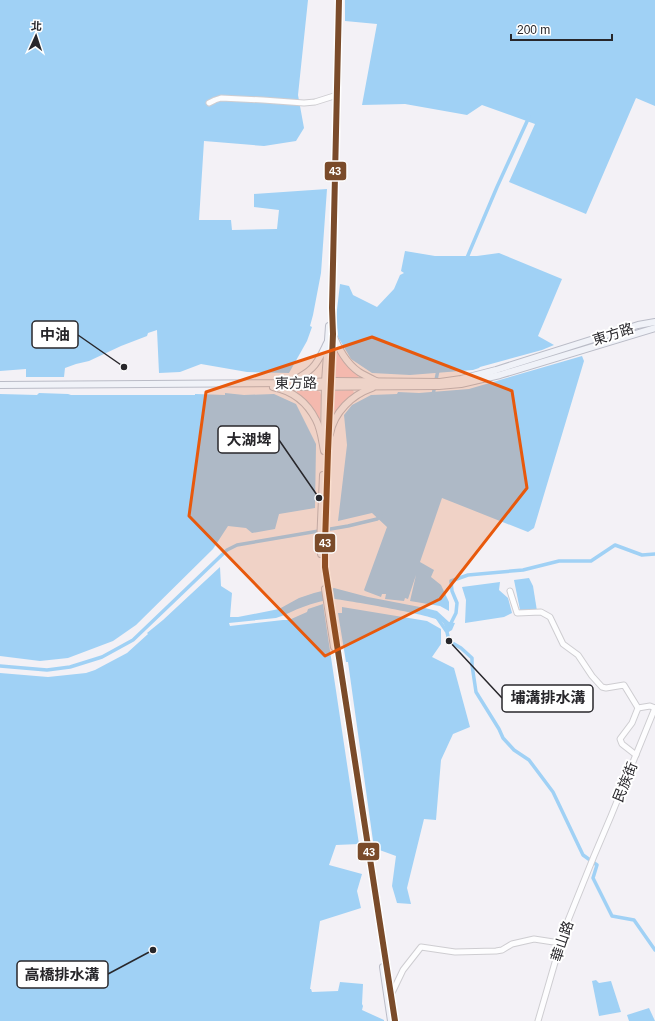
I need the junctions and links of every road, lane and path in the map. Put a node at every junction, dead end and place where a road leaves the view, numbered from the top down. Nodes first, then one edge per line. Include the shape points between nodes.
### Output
1 (336, 0) edge
2 (339, 0) edge
3 (334, 96) junction
4 (209, 103) dead end
5 (655, 322) edge
6 (655, 328) edge
7 (333, 334) junction
8 (328, 339) junction
9 (288, 383) junction
10 (328, 384) junction
11 (378, 384) junction
12 (0, 385) edge
13 (273, 387) junction
14 (0, 389) edge
15 (326, 451) junction
16 (510, 591) dead end
17 (638, 708) junction
18 (655, 708) edge
19 (636, 755) junction
20 (368, 853) junction
21 (591, 862) joint
22 (560, 943) junction
23 (391, 995) junction
24 (391, 1007) junction
25 (391, 1021) edge
26 (395, 1021) edge
27 (538, 1021) edge

1 - 3 main road
2 - 7 main road
3 - 4 street via 304,103 221,98
3 - 8 main road
5 - 11 main road, 東方路 via 461,379
6 - 11 main road, 東方路 via 500,375 461,384
7 - 10 main road
7 - 11 main road via 348,362 358,372
8 - 9 main road via 313,367
8 - 10 main road
9 - 10 main road, 東方路
9 - 12 main road, 東方路
10 - 11 main road, 東方路
10 - 13 main road, 東方路
10 - 15 main road
11 - 15 main road via 346,404 331,430
13 - 14 main road, 東方路
13 - 15 main road via 294,395 311,411
15 - 20 main road via 323,530 326,588
16 - 17 street via 517,613 541,612 550,617 563,644 578,655 602,687 624,685
17 - 18 street
17 - 19 street via 632,723 620,739 622,744
18 - 19 street, 民族街
19 - 21 street, 民族街
20 - 23 main road
20 - 24 main road
21 - 22 street, 華山路
22 - 23 street via 534,939 496,951 455,952 420,947 403,970
22 - 27 street, 華山路
23 - 24 main road
24 - 25 main road
24 - 26 main road

